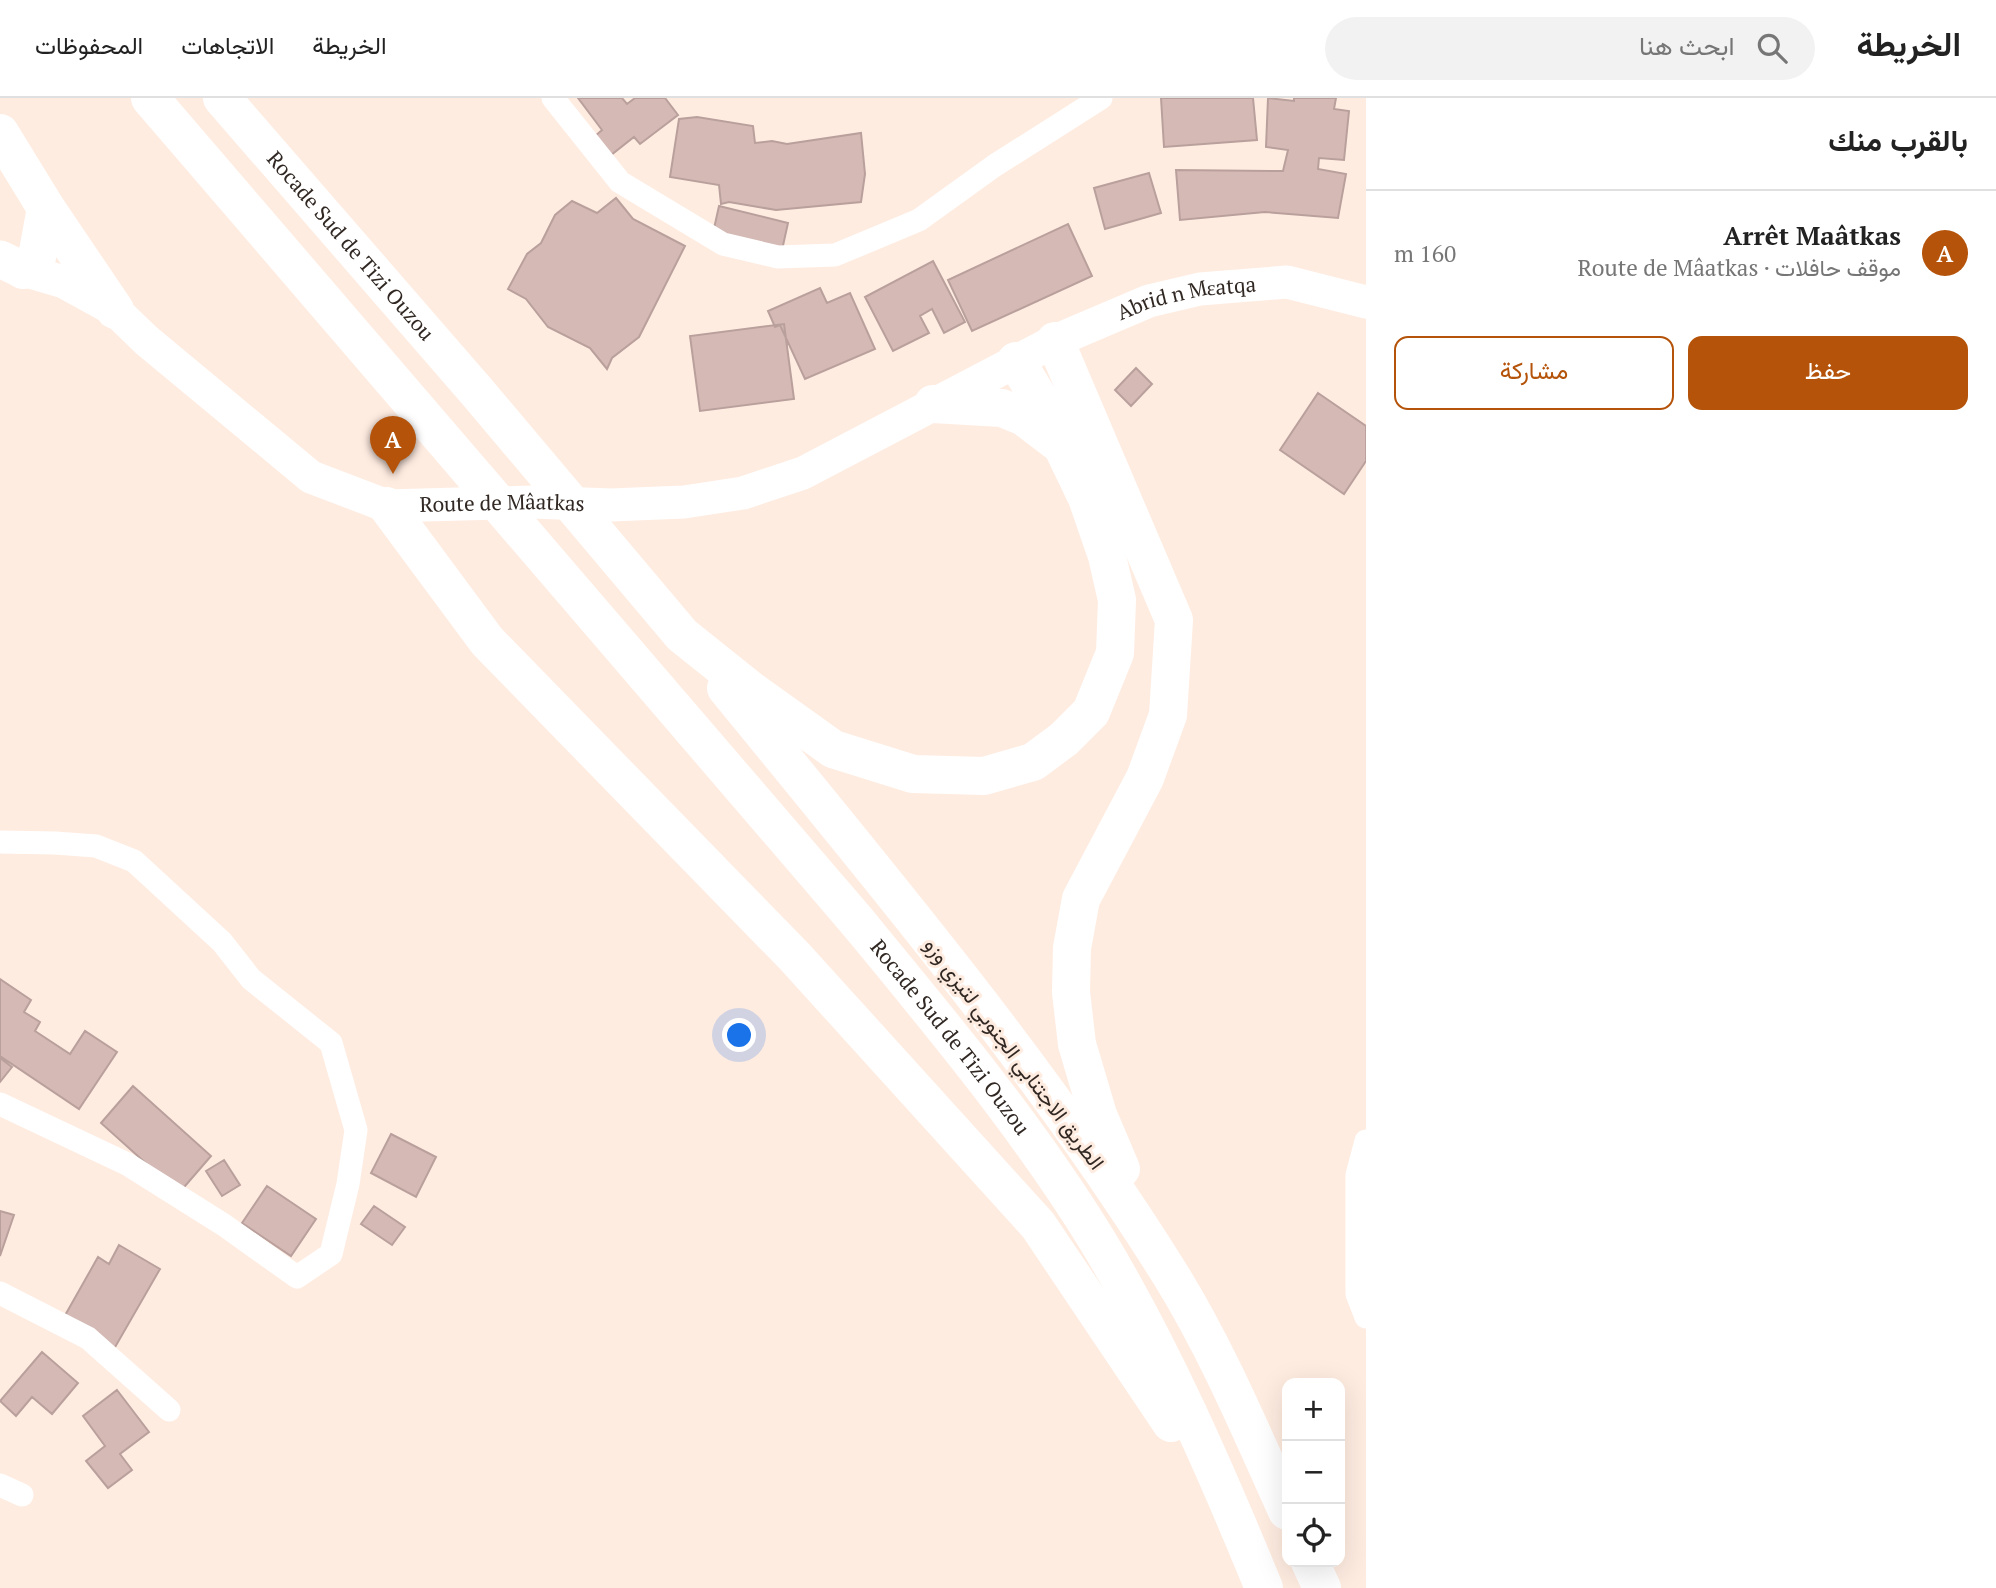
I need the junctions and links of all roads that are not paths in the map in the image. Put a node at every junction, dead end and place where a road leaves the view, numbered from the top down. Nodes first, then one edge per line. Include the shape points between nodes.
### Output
1 (150, 98) edge
2 (222, 98) edge
3 (552, 98) edge
4 (1101, 98) edge
5 (0, 133) edge
6 (46, 208) junction
7 (11, 265) edge
8 (1366, 302) edge
9 (115, 310) junction
10 (1055, 341) junction
11 (1016, 361) junction
12 (933, 404) junction
13 (1062, 446) junction
14 (387, 506) junction
15 (682, 635) junction
16 (0, 842) edge
17 (0, 1104) edge
18 (1366, 1141) edge
19 (1171, 1275) junction
20 (0, 1293) edge
21 (1366, 1317) edge
22 (169, 1410) dead end
23 (0, 1485) edge
24 (22, 1495) dead end
25 (1284, 1504) edge
26 (1236, 1521) junction
27 (1312, 1567) edge
28 (1264, 1588) edge
29 (1322, 1588) edge

1 - 26 highway, Rocade Sud de Tizi Ouzou via 949,1034 1097,1241 1167,1369
2 - 15 highway, Rocade Sud de Tizi Ouzou
3 - 4 street via 620,182 723,244 778,257 835,255 919,220
5 - 6 highway
6 - 7 highway via 37,257
6 - 9 highway
7 - 9 main road, Route de Mâatkas via 64,282
8 - 10 main road, Abrid n Mɛatqa via 1287,282 1200,289 1149,301
9 - 14 main road, Route de Mâatkas via 311,477
10 - 11 main road, Abrid n Mɛatqa
10 - 19 highway via 1174,620 1168,715 1144,778 1081,899 1072,948 1071,992 1077,1044 1098,1115
11 - 12 main road, Route de Mâatkas
11 - 13 highway
12 - 13 highway via 1002,408 1024,416
12 - 14 main road, Route de Mâatkas via 803,473 743,493 684,502 611,505
13 - 15 highway via 1107,556 1117,600 1115,653 1091,712 1033,762 984,776 913,774 833,749
14 - 26 highway via 487,641 795,957 1038,1225
15 - 19 highway, الطريق الاجتنابي الجنوبي لتيزي وزو via 995,1023
16 - 17 street via 96,846 134,861 222,942 251,979 331,1043 356,1130 331,1254 297,1277 127,1164
18 - 21 street via 1357,1175 1357,1294
19 - 25 highway, الطريق الاجتنابي الجنوبي لتيزي وزو
20 - 22 street via 88,1338
23 - 24 street
26 - 28 highway, Rocade Sud de Tizi Ouzou
27 - 29 highway

